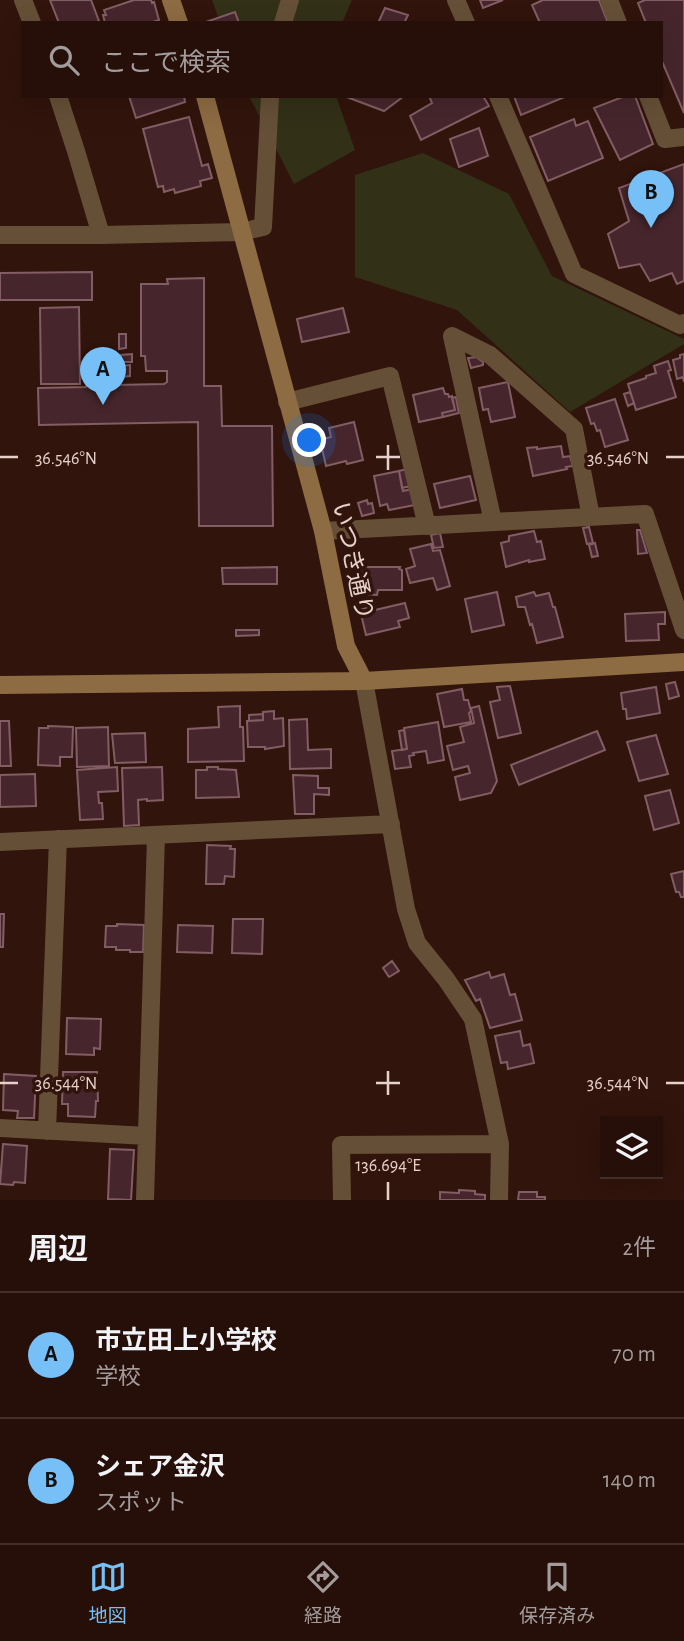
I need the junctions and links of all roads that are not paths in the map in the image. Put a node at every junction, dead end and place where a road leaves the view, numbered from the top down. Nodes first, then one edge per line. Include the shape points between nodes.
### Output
1 (23, 0) edge
2 (171, 0) edge
3 (290, 0) edge
4 (456, 0) edge
5 (609, 0) edge
6 (31, 21) edge
7 (178, 21) edge
8 (284, 21) edge
9 (465, 21) edge
10 (617, 21) edge
11 (59, 98) edge
12 (206, 98) edge
13 (270, 98) edge
14 (499, 98) edge
15 (649, 98) edge
16 (684, 137) edge
17 (241, 232) junction
18 (0, 235) edge
19 (101, 235) junction
20 (684, 323) edge
21 (288, 402) junction
22 (591, 517) junction
23 (493, 522) junction
24 (427, 526) junction
25 (323, 531) junction
26 (684, 630) edge
27 (684, 662) edge
28 (364, 681) junction
29 (0, 685) edge
30 (391, 824) junction
31 (156, 836) junction
32 (58, 839) junction
33 (0, 842) edge
34 (0, 1128) edge
35 (47, 1131) junction
36 (147, 1136) junction
37 (500, 1144) junction
38 (145, 1200) edge
39 (342, 1200) edge
40 (499, 1200) edge

1 - 6 street
2 - 7 street
3 - 8 street
4 - 9 street
5 - 10 street
11 - 19 street
12 - 17 street, いつき通り
13 - 17 street via 263,227
14 - 20 street via 574,274
15 - 16 street via 665,139
17 - 19 street
17 - 21 street, いつき通り
18 - 19 street
21 - 24 street via 390,376
21 - 25 street, いつき通り
22 - 23 street
22 - 23 street via 574,429 490,355 452,336
22 - 26 street via 645,514
23 - 24 street
24 - 25 street
25 - 28 street, いつき通り via 345,646
27 - 28 street
28 - 29 street
28 - 30 street
30 - 31 street
30 - 37 street via 417,943 473,1019
31 - 32 street
31 - 36 street
32 - 33 street
32 - 35 street
34 - 35 street
35 - 36 street
36 - 38 street
37 - 39 street via 341,1145
37 - 40 street

